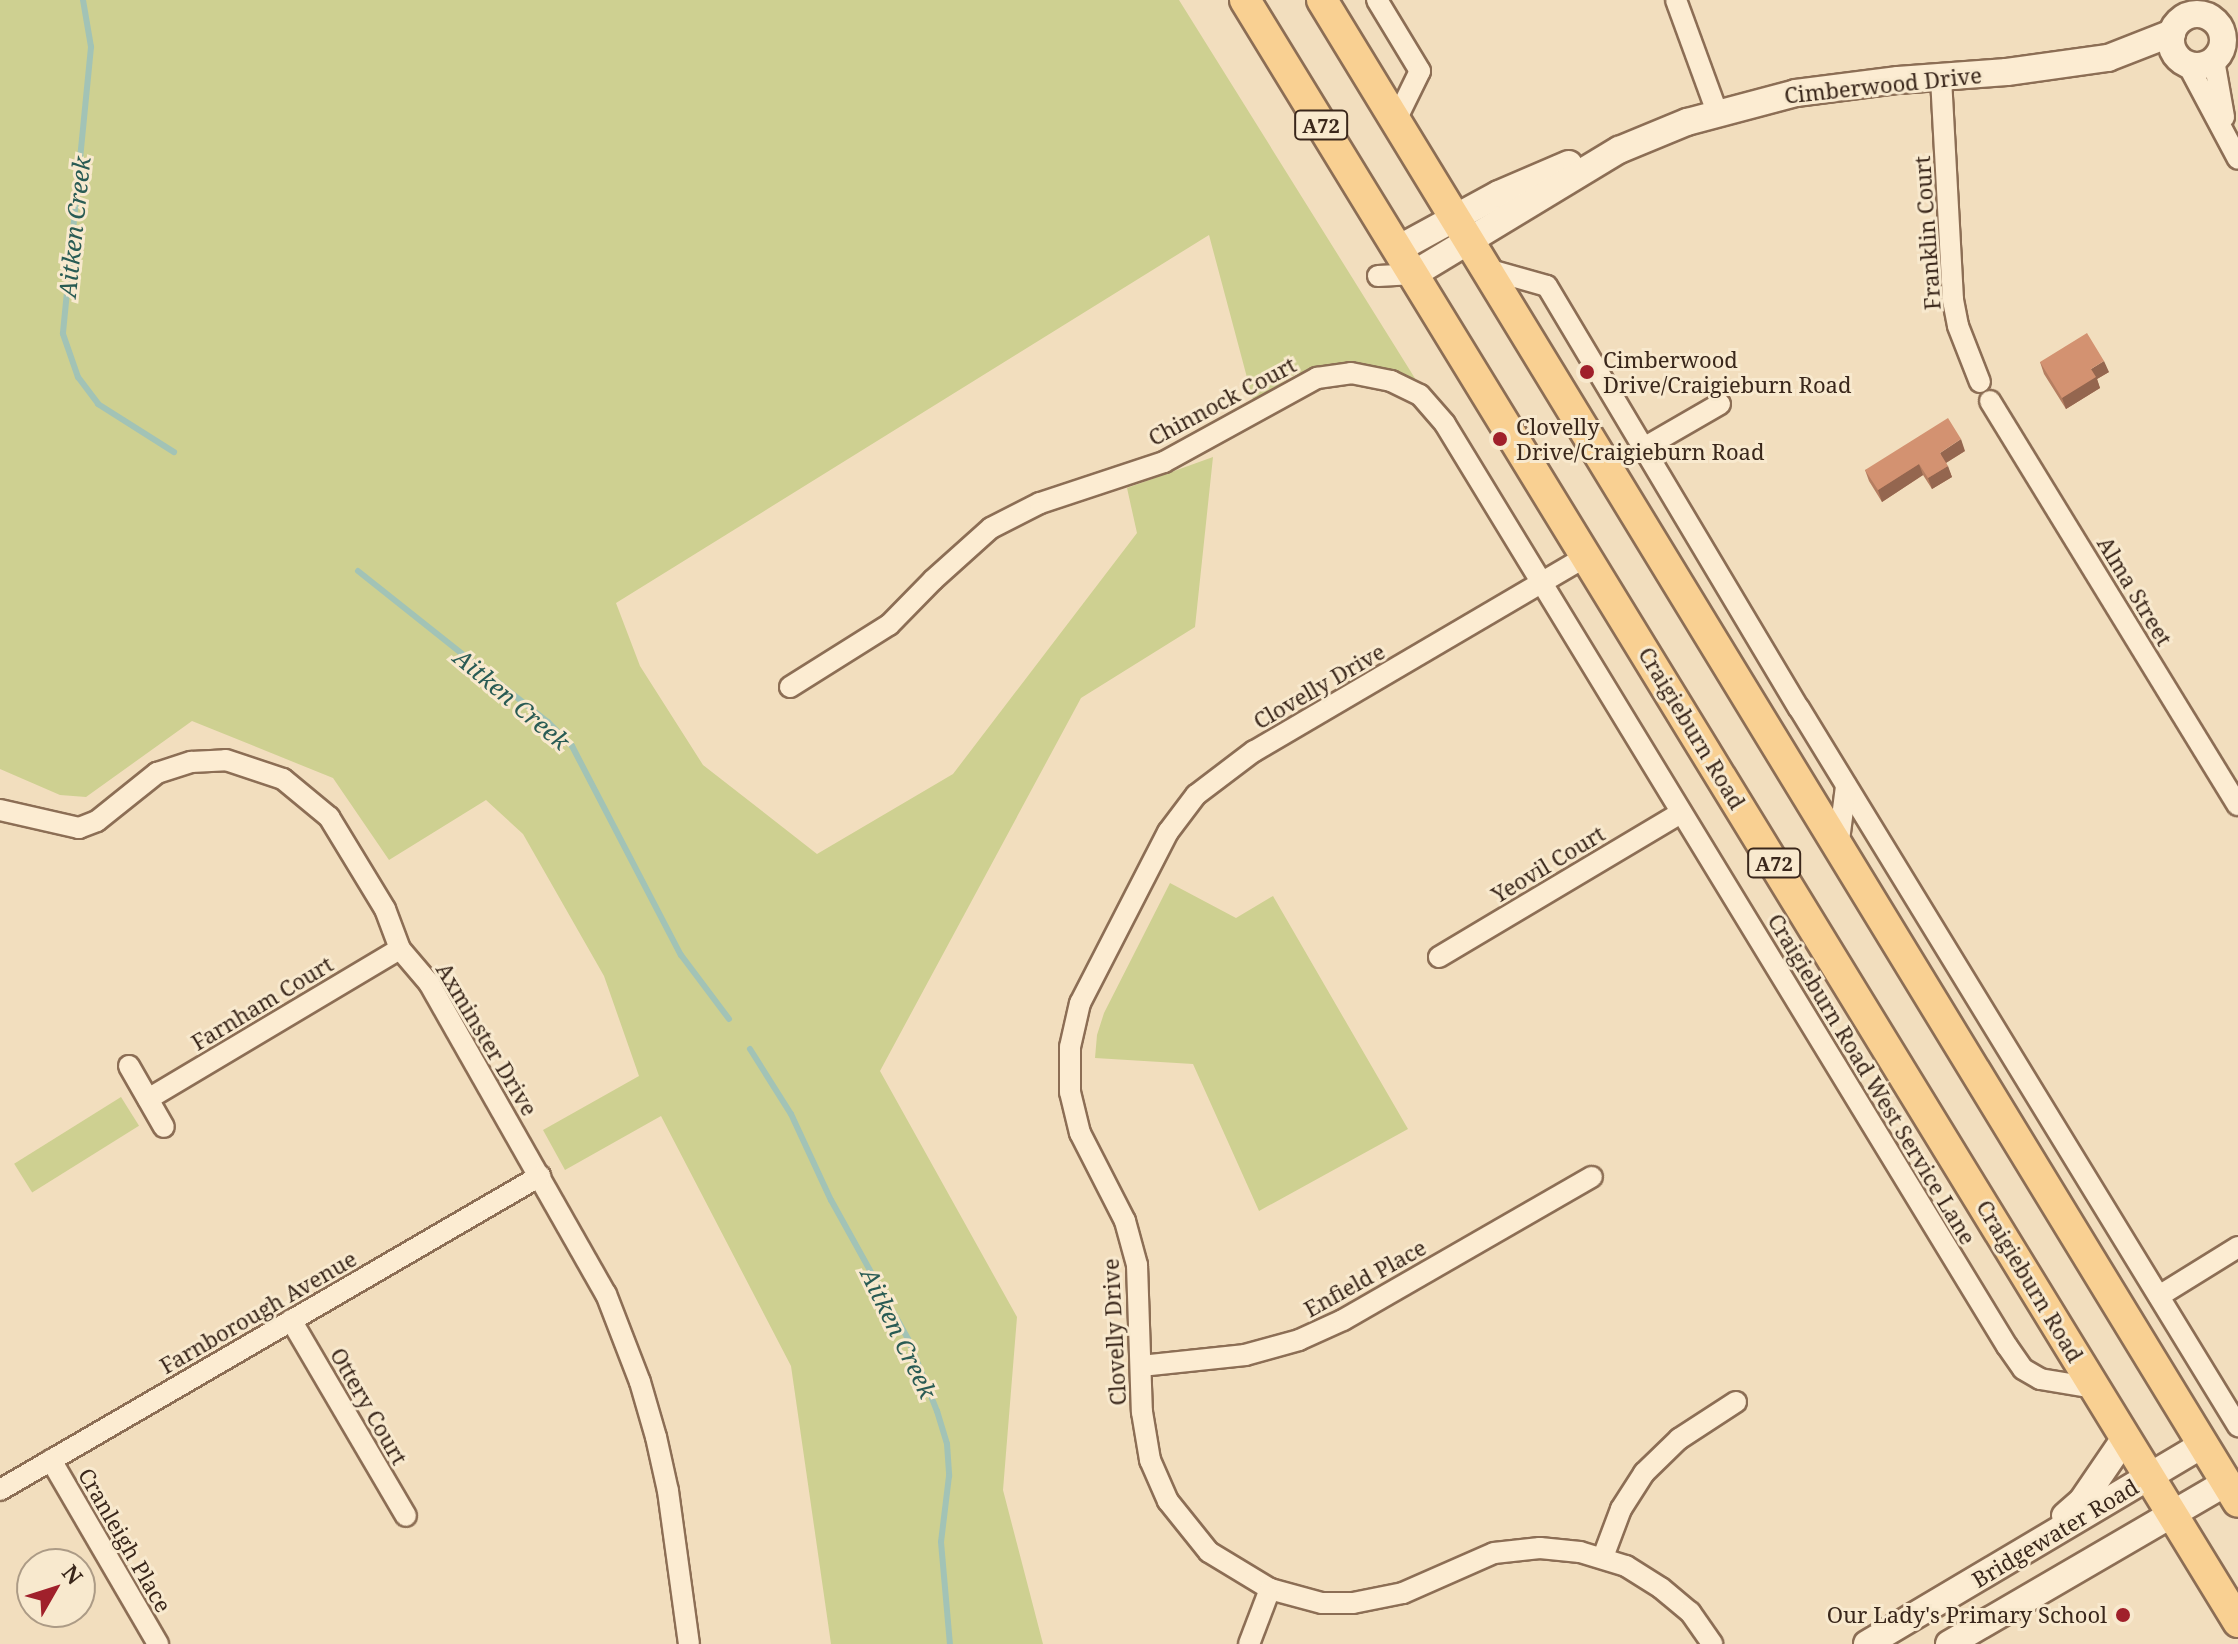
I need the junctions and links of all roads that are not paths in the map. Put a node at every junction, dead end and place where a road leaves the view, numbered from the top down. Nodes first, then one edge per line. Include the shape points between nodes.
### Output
1 (1245, 0) edge
2 (1322, 0) edge
3 (1377, 0) edge
4 (1676, 0) edge
5 (2238, 14) edge
6 (2206, 15) junction
7 (2172, 33) junction
8 (2225, 50) edge
9 (2108, 58) junction
10 (2185, 63) junction
11 (1941, 78) junction
12 (1717, 112) junction
13 (1396, 120) junction
14 (2227, 133) junction
15 (2238, 159) edge
16 (1463, 228) junction
17 (1406, 262) junction
18 (1487, 269) junction
19 (1980, 382) dead end
20 (1990, 401) dead end
21 (1720, 404) dead end
22 (1642, 449) junction
23 (1587, 556) junction
24 (1543, 584) junction
25 (790, 687) dead end
26 (1846, 786) junction
27 (2238, 805) edge
28 (0, 810) edge
29 (1681, 813) junction
30 (1838, 848) junction
31 (400, 949) junction
32 (1439, 957) dead end
33 (129, 1066) dead end
34 (148, 1099) junction
35 (164, 1127) dead end
36 (540, 1176) junction
37 (1592, 1177) dead end
38 (2238, 1247) edge
39 (2159, 1296) junction
40 (291, 1320) junction
41 (1141, 1366) junction
42 (2095, 1388) junction
43 (1736, 1402) dead end
44 (2238, 1426) edge
45 (2125, 1438) junction
46 (2202, 1445) junction
47 (51, 1460) junction
48 (2149, 1477) junction
49 (0, 1490) edge
50 (2232, 1493) edge
51 (406, 1516) dead end
52 (2173, 1516) junction
53 (1603, 1557) junction
54 (2017, 1557) junction
55 (1270, 1589) junction
56 (2038, 1592) junction
57 (2238, 1622) edge
58 (158, 1644) edge
59 (689, 1644) edge
60 (1249, 1644) edge
61 (1712, 1644) edge
62 (1867, 1644) edge
63 (1949, 1644) edge

1 - 17 main road, Craigieburn Road / A72
2 - 13 main road, A72
3 - 13 street via 1420,71
4 - 12 street
5 - 6 street
6 - 7 street via 2181,19
6 - 8 street via 2223,33
7 - 9 street, Cimberwood Drive
7 - 10 street via 2172,49
8 - 10 street via 2202,66
8 - 14 street
9 - 10 street, Cimberwood Drive
9 - 11 street, Cimberwood Drive
10 - 14 street
11 - 12 street, Cimberwood Drive via 1796,93
11 - 19 street, Franklin Court via 1953,300
12 - 16 street, Cimberwood Drive via 1619,150
13 - 16 main road, A72
14 - 15 street
16 - 17 street, Cimberwood Drive
16 - 18 main road, A72
17 - 23 main road, Craigieburn Road / A72
18 - 22 street via 1547,286
18 - 30 main road, A72
20 - 27 street, Alma Street
21 - 22 street
22 - 26 street
23 - 24 street, Clovelly Drive
23 - 42 main road, Craigieburn Road / A72
24 - 25 street, Chinnock Court via 1445,424 1420,395 1391,381 1351,373 1317,378 1164,462 1040,503 991,528 889,625
24 - 29 street, Craigieburn Road West Service Lane
24 - 41 street, Clovelly Drive via 1254,751 1212,781 1168,832 1085,991 1070,1047 1070,1092 1080,1133 1132,1242 1140,1288
26 - 30 street
26 - 39 street
28 - 31 street, Axminster Drive via 79,828 97,821 141,783 172,767 226,760 261,768 302,790 329,817 385,909
29 - 32 street, Yeovil Court
29 - 42 street, Craigieburn Road West Service Lane via 2023,1369 2040,1379
30 - 46 main road, A72
31 - 34 street, Farnham Court
31 - 36 street, Axminster Drive via 429,983
33 - 34 street
34 - 35 street
36 - 40 street, Farnborough Avenue
36 - 59 street, Axminster Drive via 606,1294 640,1382 668,1491
37 - 41 street, Enfield Place via 1299,1340 1245,1355
38 - 39 street
39 - 44 street
40 - 47 street, Farnborough Avenue
40 - 51 street, Ottery Court
41 - 55 street, Clovelly Drive via 1145,1443 1168,1501 1209,1552
42 - 45 main road, Craigieburn Road / A72
43 - 53 street via 1679,1439 1644,1473 1621,1509
45 - 48 main road, Craigieburn Road / A72
45 - 54 street via 2082,1501
46 - 48 street, Bridgewater Road
46 - 50 main road, A72
47 - 49 street, Farnborough Avenue
47 - 58 street, Cranleigh Place
48 - 52 main road, Craigieburn Road / A72
48 - 54 street, Bridgewater Road
50 - 52 street, Bridgewater Road
52 - 56 street, Bridgewater Road
52 - 57 main road, Craigieburn Road / A72
53 - 55 street, Clovelly Drive via 1540,1548 1494,1553 1403,1593 1353,1603 1322,1603
53 - 61 street, Clovelly Drive via 1661,1588 1690,1612
54 - 56 street
54 - 62 street, Bridgewater Road
55 - 60 street
56 - 63 street, Bridgewater Road

